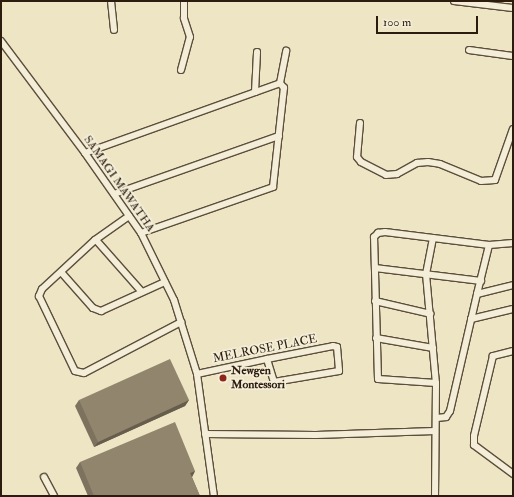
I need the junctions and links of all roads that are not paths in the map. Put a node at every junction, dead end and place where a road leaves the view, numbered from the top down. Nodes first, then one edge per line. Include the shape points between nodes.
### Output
1 (111, 1) edge
2 (184, 1) edge
3 (454, 1) edge
4 (513, 8) edge
5 (114, 30) dead end
6 (1, 41) edge
7 (469, 50) dead end
8 (286, 51) dead end
9 (257, 52) dead end
10 (513, 56) edge
11 (181, 70) dead end
12 (280, 83) junction
13 (255, 92) junction
14 (360, 123) dead end
15 (513, 128) edge
16 (279, 136) junction
17 (85, 153) junction
18 (114, 194) junction
19 (129, 216) junction
20 (141, 234) junction
21 (433, 238) junction
22 (96, 240) junction
23 (513, 243) edge
24 (489, 245) junction
25 (375, 268) junction
26 (61, 272) junction
27 (426, 274) junction
28 (481, 281) junction
29 (165, 282) junction
30 (513, 285) edge
31 (142, 292) junction
32 (477, 294) junction
33 (375, 301) junction
34 (513, 309) edge
35 (431, 314) junction
36 (471, 319) junction
37 (181, 322) junction
38 (376, 338) junction
39 (433, 348) junction
40 (513, 351) edge
41 (267, 359) junction
42 (197, 374) junction
43 (436, 383) junction
44 (436, 418) junction
45 (435, 431) junction
46 (205, 434) junction
47 (513, 474) edge
48 (44, 477) dead end
49 (54, 496) edge
50 (214, 496) edge
51 (435, 496) edge

1 - 5 street
2 - 11 street via 184,18 190,37
3 - 4 street
6 - 17 street, SAMAGI MAWATHA
7 - 10 street
8 - 12 street
9 - 13 street
12 - 13 street
12 - 16 street via 284,88
13 - 17 street
14 - 15 street via 357,157 361,162 386,175 396,174 417,163 428,162 440,164 481,181 495,180
16 - 18 street
16 - 20 street via 275,180 270,190
17 - 18 street, SAMAGI MAWATHA
18 - 19 street, SAMAGI MAWATHA
19 - 20 street, SAMAGI MAWATHA
19 - 22 street
20 - 29 street, SAMAGI MAWATHA
21 - 24 street
21 - 25 street via 378,232 374,238
21 - 27 street
22 - 26 street
22 - 31 street
23 - 24 street
24 - 28 street
25 - 27 street
25 - 33 street
26 - 31 street via 93,308 101,311
26 - 37 street via 42,289 39,296 75,371 84,373
27 - 28 street
27 - 35 street
28 - 32 street
29 - 31 street
29 - 37 street, SAMAGI MAWATHA
30 - 32 street
32 - 36 street
33 - 35 street
33 - 38 street
34 - 36 street
35 - 39 street
36 - 44 street via 450,412 446,417
37 - 42 street, SAMAGI MAWATHA
38 - 39 street
38 - 43 street via 378,378
39 - 43 street
40 - 47 street via 493,356 474,436 474,445
41 - 41 street, MELROSE PLACE via 337,347 339,372 274,382
41 - 42 street, MELROSE PLACE
42 - 46 street, SAMAGI MAWATHA
43 - 44 street
44 - 45 street
45 - 46 street via 316,435
45 - 51 street
46 - 50 street, SAMAGI MAWATHA
48 - 49 street

